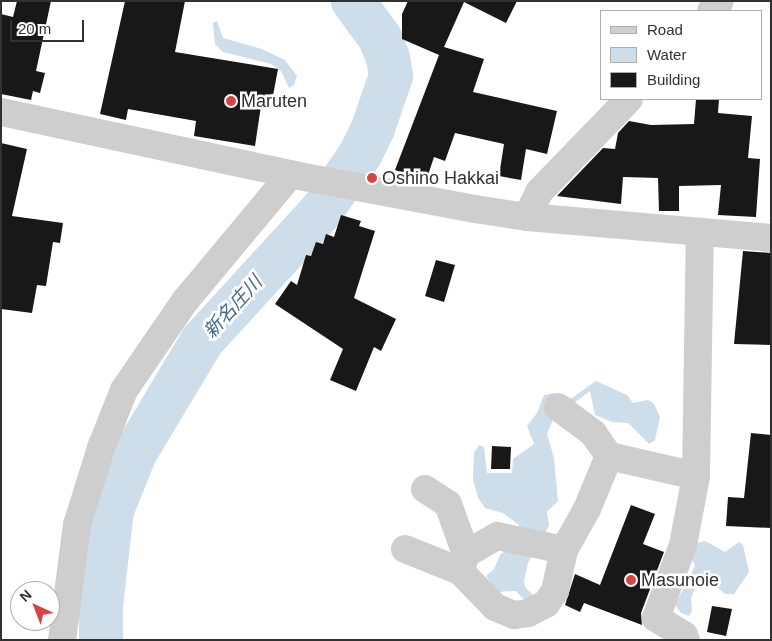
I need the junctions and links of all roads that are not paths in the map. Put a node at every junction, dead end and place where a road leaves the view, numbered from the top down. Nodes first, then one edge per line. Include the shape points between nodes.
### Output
1 (628, 100) edge
2 (1, 112) edge
3 (295, 175) junction
4 (527, 217) junction
5 (700, 232) junction
6 (771, 238) edge
7 (558, 407) dead end
8 (609, 456) junction
9 (696, 476) junction
10 (425, 489) dead end
11 (405, 550) dead end
12 (564, 550) junction
13 (463, 563) junction
14 (62, 640) edge
15 (686, 640) edge

1 - 4 street via 539,192
2 - 3 street
3 - 4 street
3 - 14 street via 185,301 124,390 101,448 77,525
4 - 5 street
5 - 6 street
5 - 9 street
7 - 8 street via 593,433
8 - 9 street
8 - 12 street via 587,509
9 - 15 street via 683,545 656,618 684,635
10 - 13 street via 448,504
11 - 13 street
12 - 13 street via 497,536
12 - 13 street via 555,591 546,604 528,614 514,615 495,607

